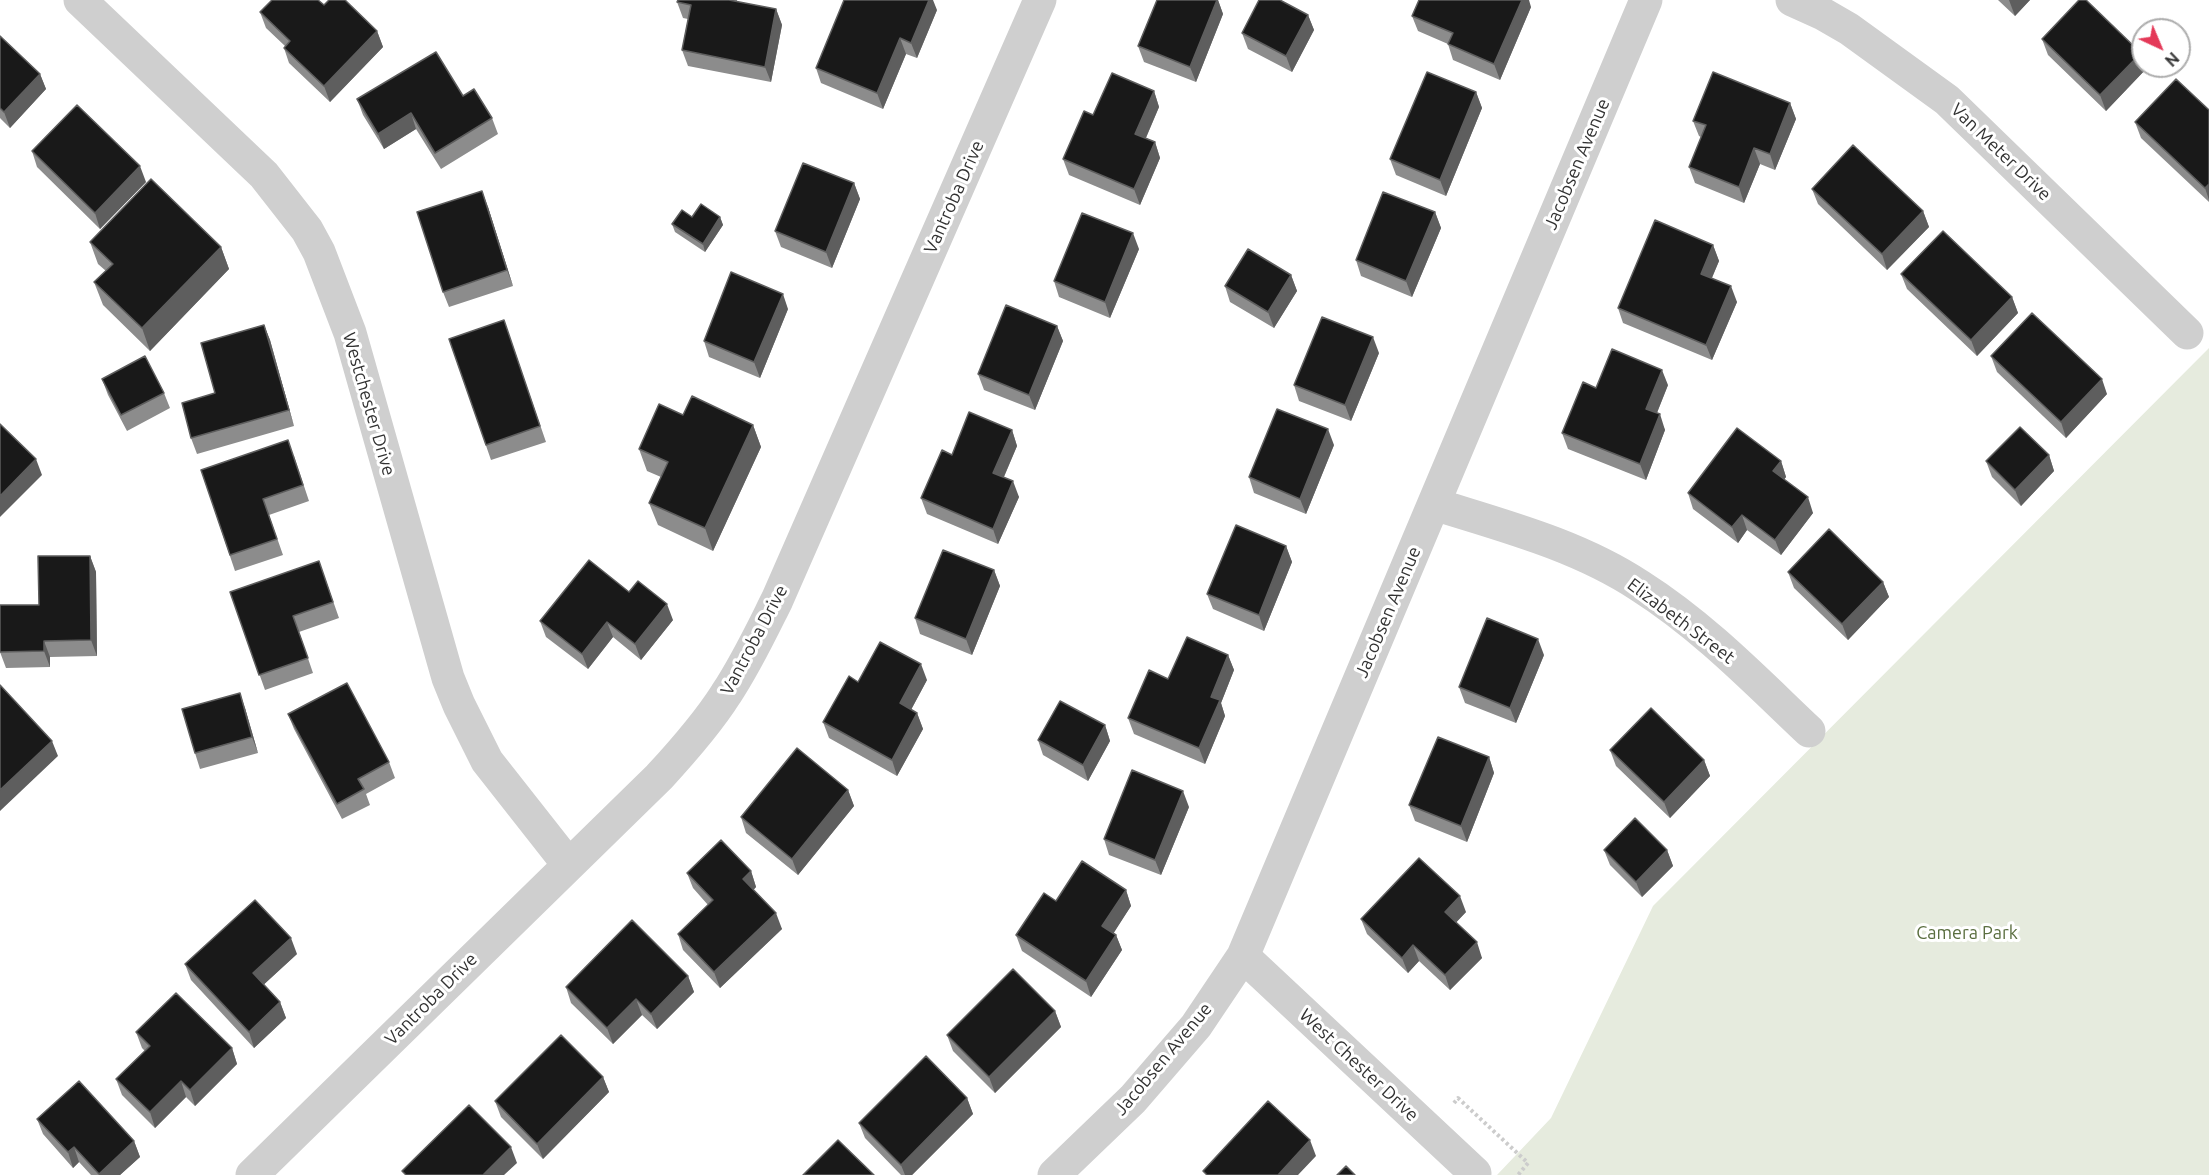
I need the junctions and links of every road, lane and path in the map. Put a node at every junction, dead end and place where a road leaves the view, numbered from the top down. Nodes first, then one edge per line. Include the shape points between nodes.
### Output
1 (80, 0) edge
2 (1040, 0) edge
3 (1646, 0) edge
4 (1792, 0) edge
5 (2187, 333) dead end
6 (1434, 504) junction
7 (1809, 731) dead end
8 (568, 864) junction
9 (1243, 956) junction
10 (1475, 1173) dead end
11 (252, 1175) edge
12 (1054, 1175) edge

1 - 8 street, Westchester Drive via 264,175 319,252 350,333 448,678 487,761
2 - 8 street, Vantroba Drive via 748,659 689,744
3 - 6 street, Jacobsen Avenue
4 - 5 street, Van Meter Drive via 1849,30 1947,100
6 - 7 street, Elizabeth Street via 1553,543 1640,585 1715,642
6 - 9 street, Jacobsen Avenue
8 - 11 street, Vantroba Drive
9 - 10 street, West Chester Drive
9 - 12 street, Jacobsen Avenue via 1196,1026 1133,1099

